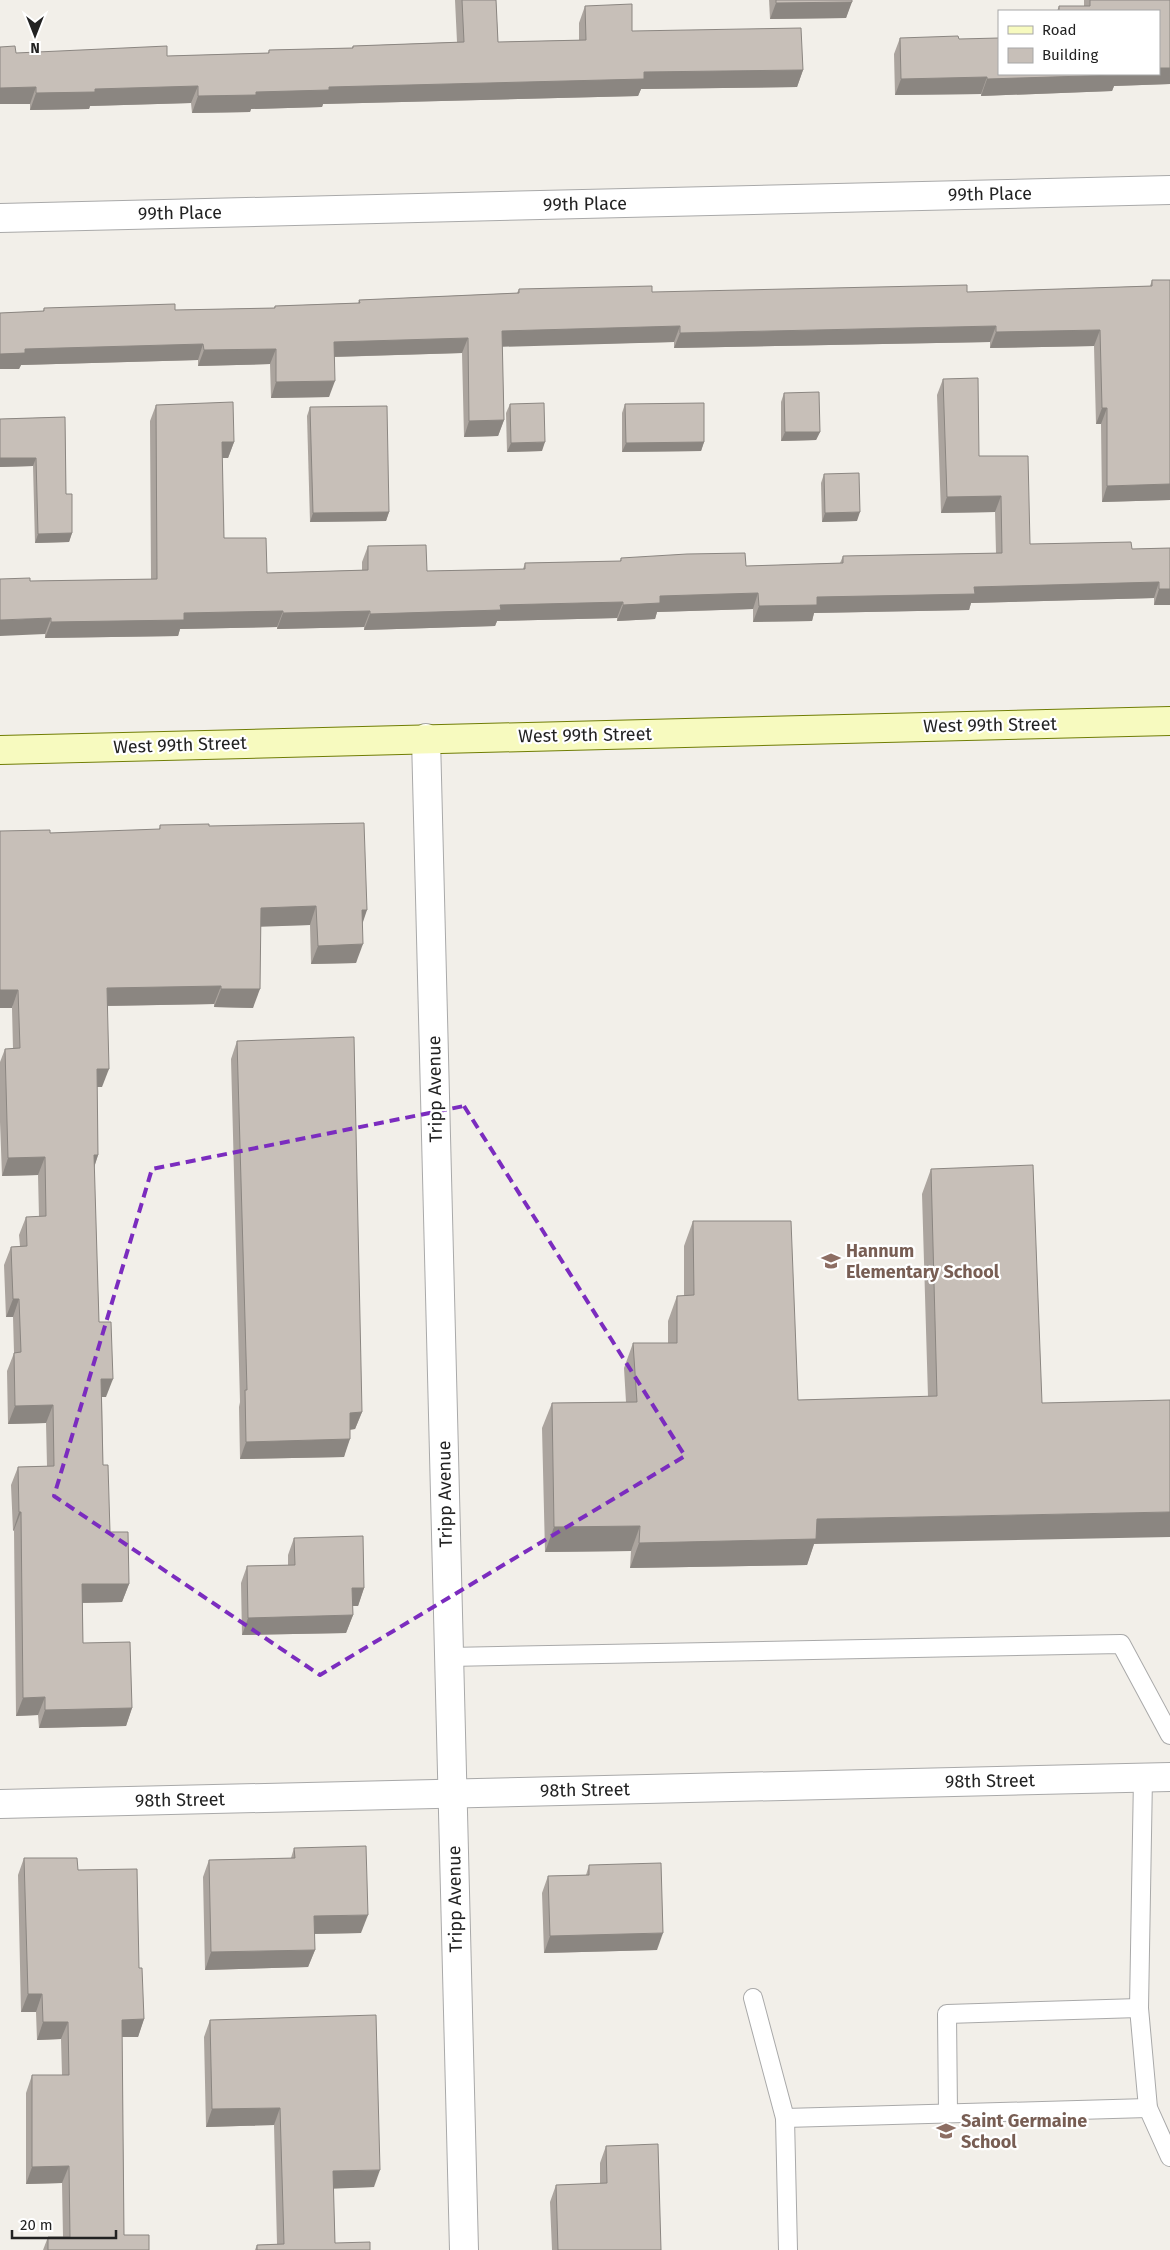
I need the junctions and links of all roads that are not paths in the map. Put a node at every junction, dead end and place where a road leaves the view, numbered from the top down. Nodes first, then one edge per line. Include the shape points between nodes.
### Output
1 (1170, 190) edge
2 (0, 218) edge
3 (1170, 721) edge
4 (426, 738) junction
5 (0, 750) edge
6 (449, 1657) junction
7 (1170, 1735) edge
8 (1143, 1777) junction
9 (1170, 1777) edge
10 (453, 1793) junction
11 (0, 1804) edge
12 (753, 1998) dead end
13 (1139, 2008) junction
14 (1148, 2108) junction
15 (948, 2113) junction
16 (785, 2118) junction
17 (1170, 2157) edge
18 (464, 2250) edge
19 (788, 2250) edge

1 - 2 street, 99th Place
3 - 4 street, West 99th Street
4 - 5 street, West 99th Street
4 - 6 street, Tripp Avenue
6 - 7 lane via 1121,1644
6 - 10 street, Tripp Avenue
8 - 9 street, 98th Street
8 - 10 street, 98th Street
8 - 13 lane
10 - 11 street, 98th Street
10 - 18 street, Tripp Avenue
12 - 16 lane
13 - 14 lane
13 - 15 lane via 947,2014
14 - 15 lane
14 - 17 lane
15 - 16 lane
16 - 19 lane

